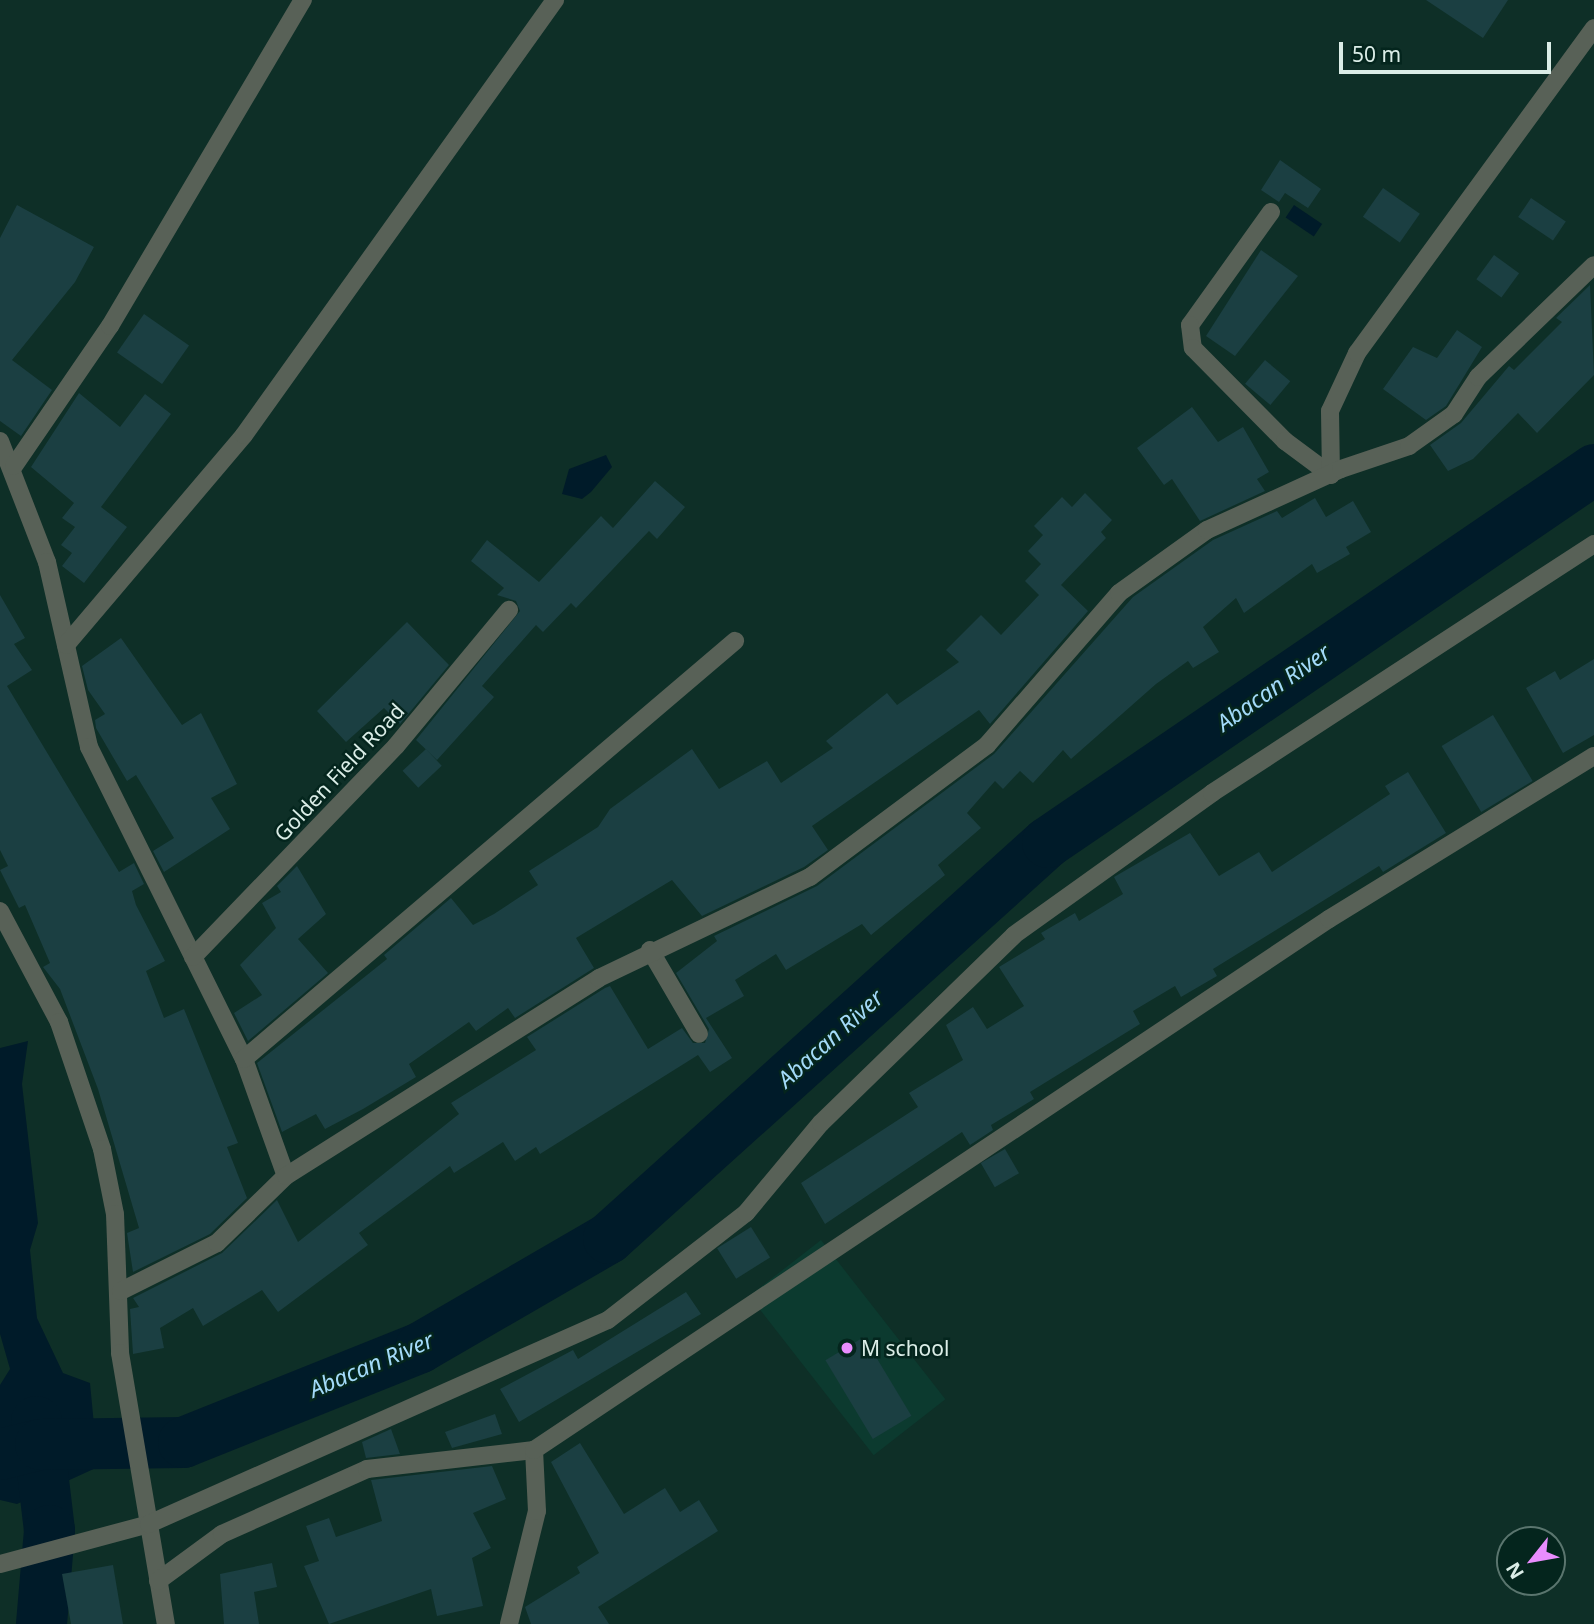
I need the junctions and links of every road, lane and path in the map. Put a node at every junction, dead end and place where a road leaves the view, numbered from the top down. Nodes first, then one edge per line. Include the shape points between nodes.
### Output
1 (303, 0) edge
2 (555, 0) edge
3 (1594, 28) edge
4 (1271, 212) dead end
5 (1594, 265) edge
6 (0, 441) edge
7 (14, 466) junction
8 (1331, 475) junction
9 (1594, 544) edge
10 (509, 610) dead end
11 (735, 641) dead end
12 (66, 645) junction
13 (1594, 756) edge
14 (0, 911) edge
15 (650, 950) junction
16 (193, 957) junction
17 (699, 1034) dead end
18 (244, 1059) junction
19 (286, 1176) junction
20 (121, 1291) junction
21 (534, 1450) junction
22 (148, 1515) junction
23 (0, 1564) edge
24 (158, 1581) junction
25 (166, 1624) edge
26 (509, 1624) edge

1 - 7 street via 110,326
2 - 12 street via 244,435
3 - 8 street via 1357,352 1330,411
4 - 8 street via 1190,325 1193,348 1285,441
5 - 8 street via 1478,377 1454,414 1409,446
6 - 7 street
7 - 12 street via 47,562
8 - 15 street via 1207,530 1119,593 987,745 810,877
9 - 22 street via 1212,793 1014,935 821,1123 746,1213 608,1320
10 - 16 street, Golden Field Road via 396,746
11 - 18 street
12 - 16 street via 89,747
13 - 21 street via 1329,919
14 - 20 street via 33,965 88,1107 115,1214
15 - 17 street
15 - 19 street
16 - 18 street
18 - 19 street
19 - 20 street via 217,1243
20 - 22 street via 120,1353
21 - 24 street via 367,1469 222,1534
21 - 26 street via 537,1511
22 - 23 street
22 - 24 street
24 - 25 street

